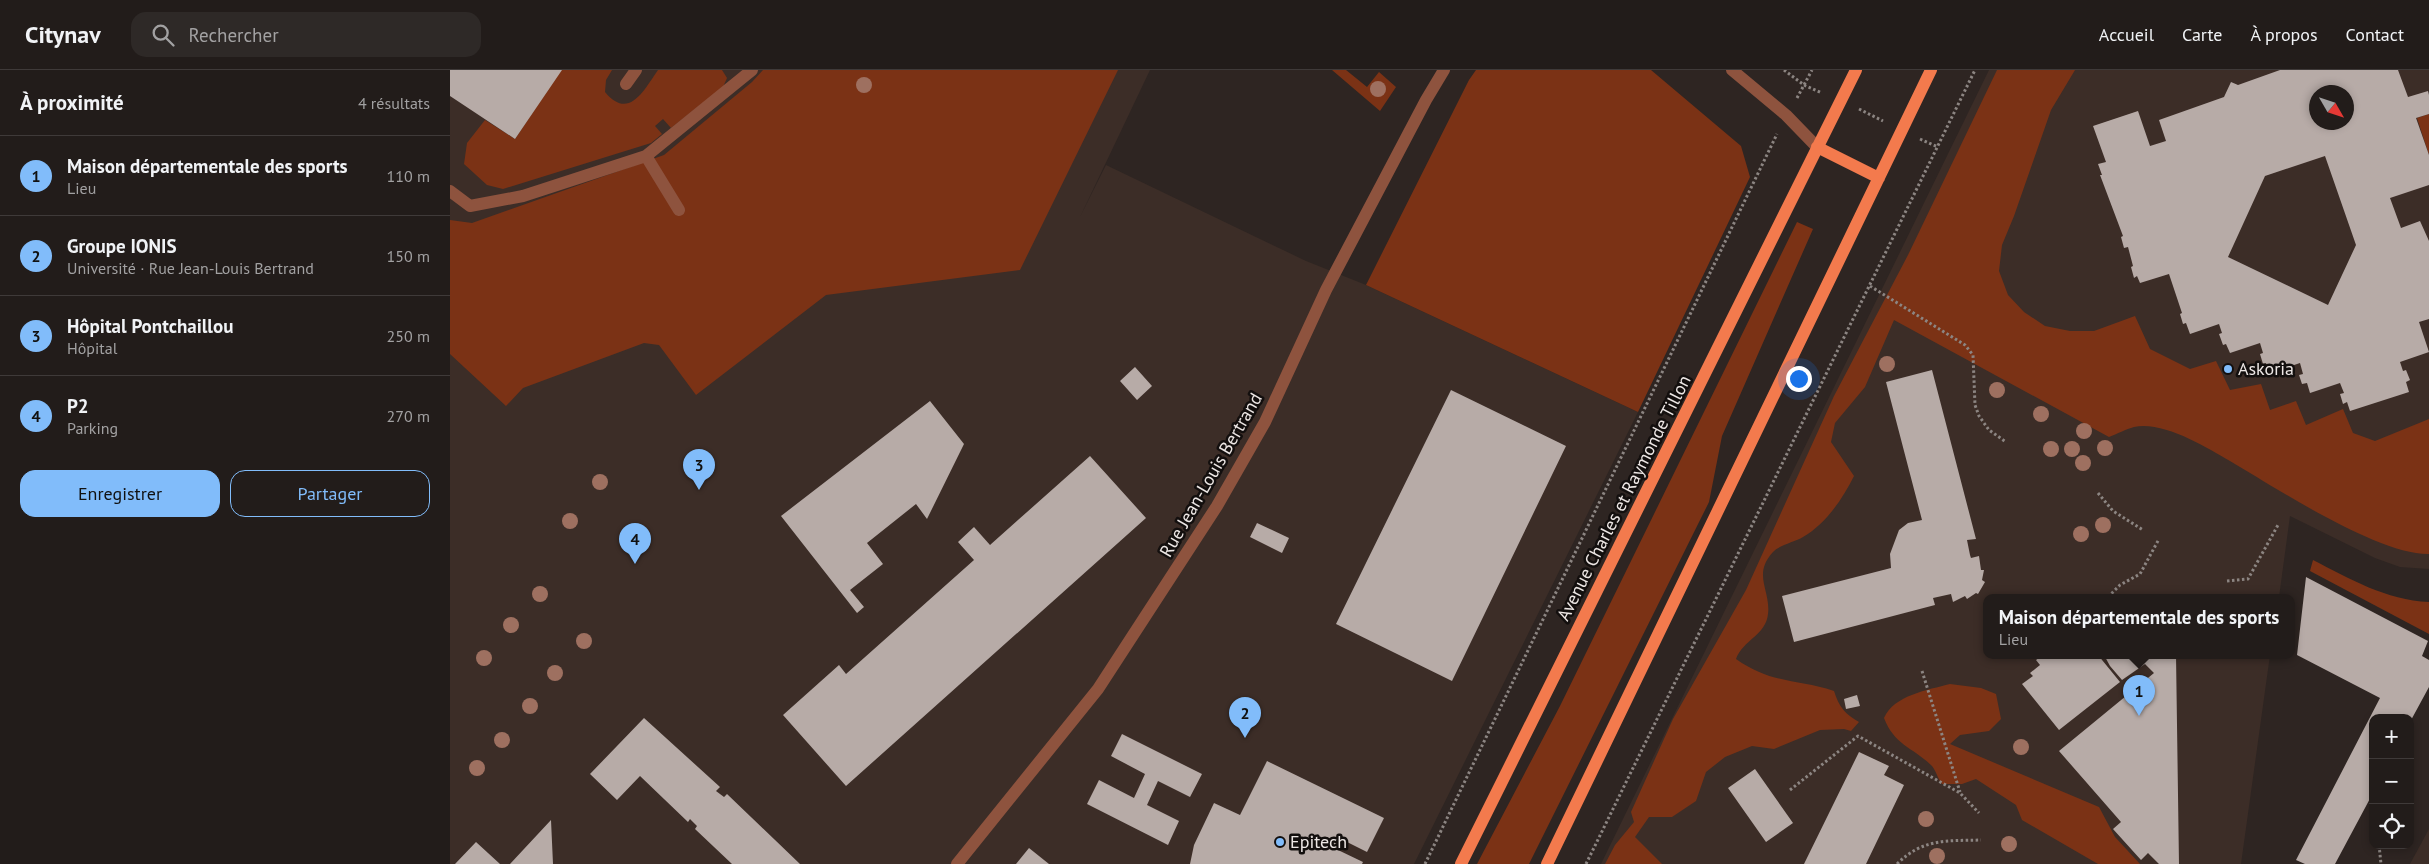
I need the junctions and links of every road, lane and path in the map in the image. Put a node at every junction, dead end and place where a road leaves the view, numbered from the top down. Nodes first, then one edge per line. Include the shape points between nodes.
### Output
1 (636, 70) edge
2 (1444, 70) edge
3 (1732, 70) edge
4 (1812, 70) edge
5 (1931, 70) edge
6 (1975, 70) edge
7 (748, 71) edge
8 (1854, 71) edge
9 (626, 84) dead end
10 (1786, 115) junction
11 (1817, 147) junction
12 (646, 156) junction
13 (1879, 178) junction
14 (450, 191) edge
15 (679, 210) dead end
16 (1870, 286) junction
17 (2006, 442) dead end
18 (2098, 493) dead end
19 (2278, 525) dead end
20 (2142, 530) dead end
21 (2159, 539) dead end
22 (2227, 581) dead end
23 (2111, 594) edge
24 (1922, 671) dead end
25 (1790, 790) dead end
26 (1960, 793) junction
27 (1979, 813) dead end
28 (1981, 840) dead end
29 (2379, 849) edge
30 (957, 864) edge
31 (1425, 864) edge
32 (1460, 864) edge
33 (1547, 864) edge
34 (1586, 864) edge
35 (1897, 864) edge
36 (2381, 864) edge

1 - 9 street
2 - 30 street, Rue Jean-Louis Bertrand via 1331,281 1265,422 1218,506 1098,689
3 - 10 street
4 - 10 path
5 - 13 main road
6 - 16 path
7 - 12 street
8 - 11 main road, Avenue Charles et Raymonde Tillon
10 - 11 street
10 - 31 path
11 - 13 main road
11 - 32 main road, Avenue Charles et Raymonde Tillon
12 - 14 street via 523,196 470,206
12 - 15 street
13 - 33 main road
16 - 17 path via 1965,345 1973,355 1975,405 1979,416 1989,430
16 - 34 path
18 - 20 path via 2113,511
19 - 22 path via 2248,579
21 - 23 path via 2140,574
24 - 26 path
25 - 26 path via 1858,736
26 - 27 path
28 - 35 path via 1928,843 1908,853
29 - 36 path

